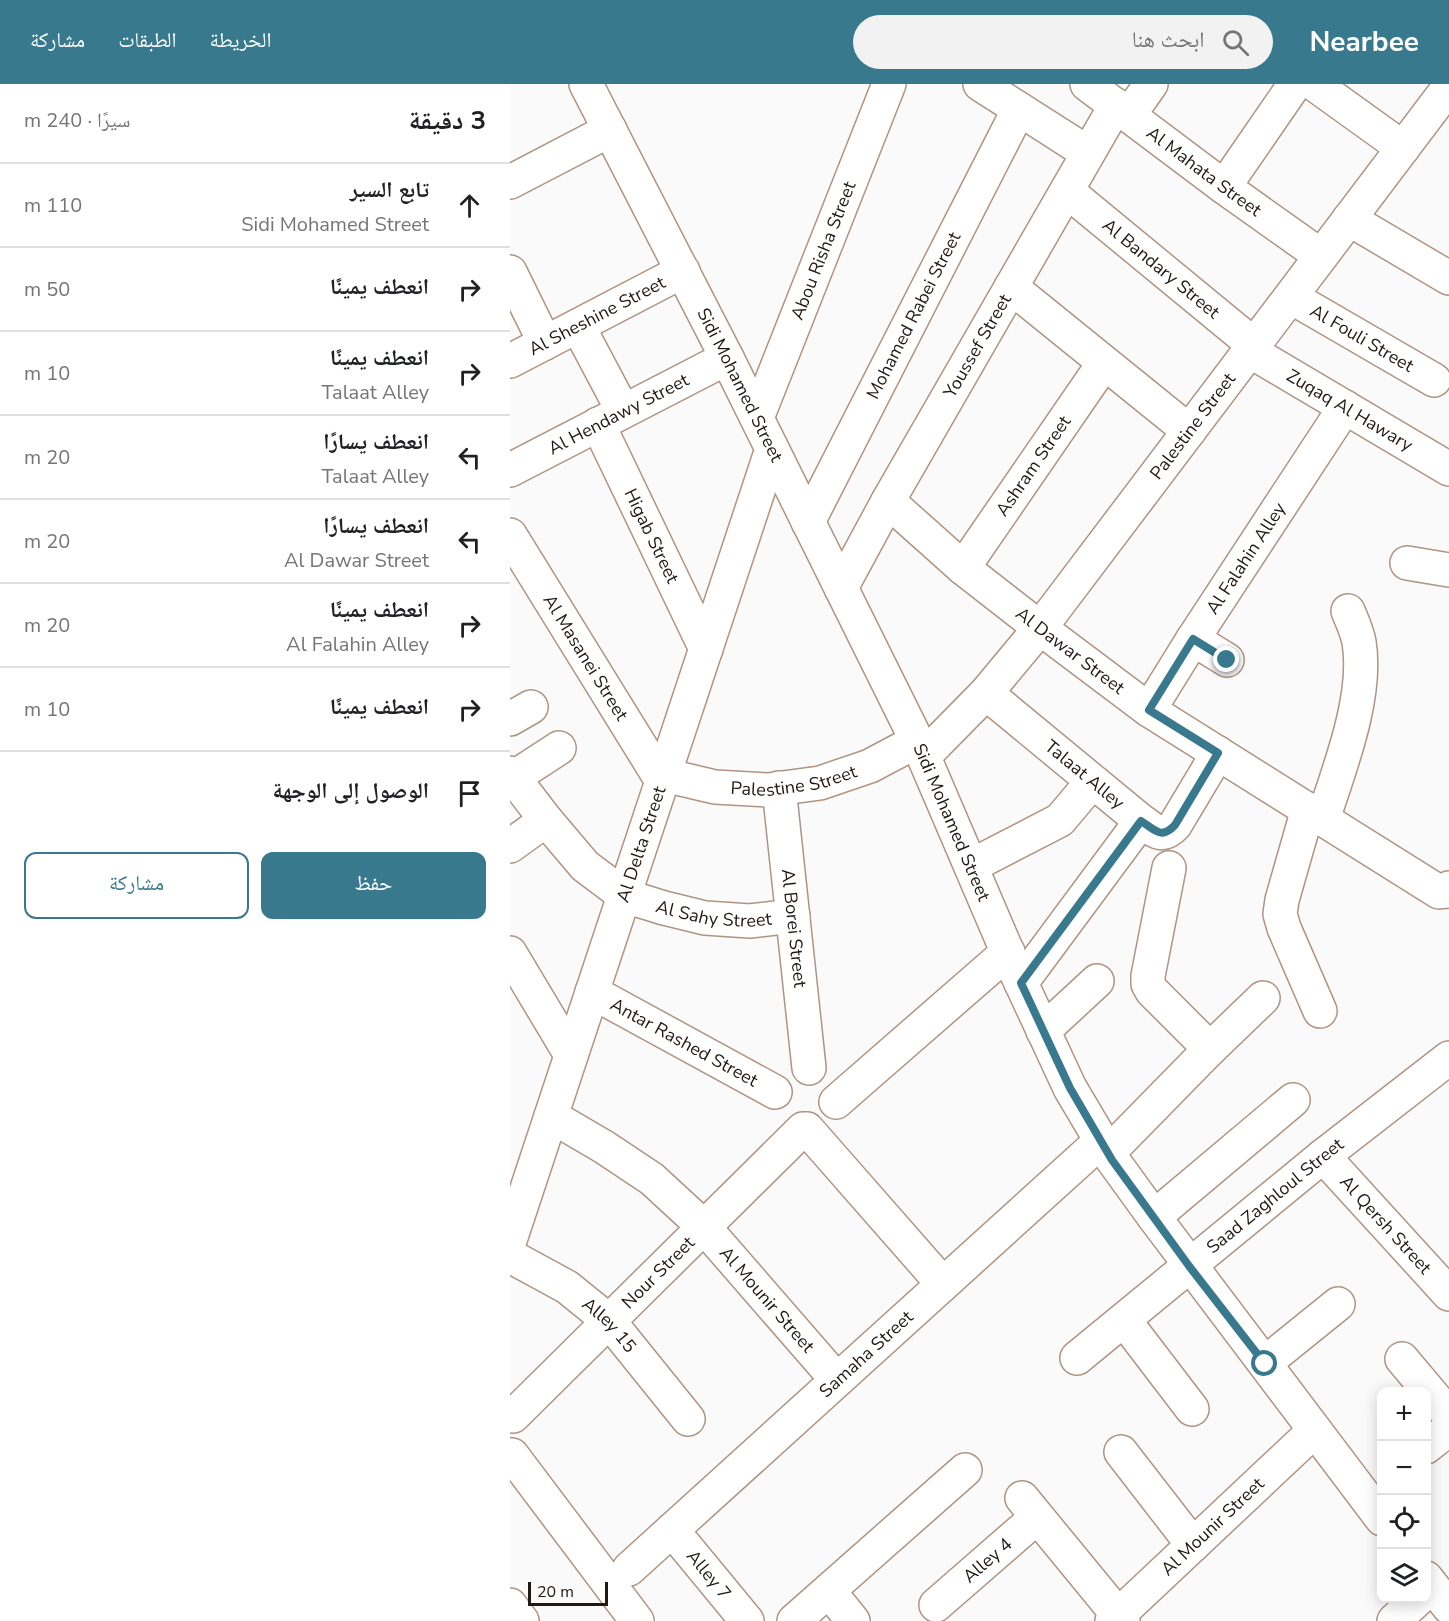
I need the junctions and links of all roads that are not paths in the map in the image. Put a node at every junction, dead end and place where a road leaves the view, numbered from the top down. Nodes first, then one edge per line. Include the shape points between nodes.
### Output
1 (586, 84) edge
2 (889, 84) edge
3 (980, 84) edge
4 (1087, 84) edge
5 (1151, 84) edge
6 (1295, 84) edge
7 (1314, 84) edge
8 (1449, 87) edge
9 (1019, 109) junction
10 (1122, 110) junction
11 (610, 130) junction
12 (1403, 148) junction
13 (1088, 153) junction
14 (510, 182) edge
15 (1224, 187) junction
16 (1066, 191) junction
17 (1349, 219) junction
18 (1321, 256) junction
19 (683, 271) junction
20 (510, 272) edge
21 (1449, 278) edge
22 (1011, 287) junction
23 (1291, 297) junction
24 (578, 326) junction
25 (545, 343) junction
26 (1252, 348) junction
27 (727, 358) junction
28 (510, 361) edge
29 (1104, 363) junction
30 (1434, 380) dead end
31 (1345, 407) junction
32 (611, 418) junction
33 (757, 418) junction
34 (1189, 431) junction
35 (772, 449) junction
36 (511, 468) edge
37 (1449, 469) edge
38 (888, 501) junction
39 (808, 522) junction
40 (510, 535) edge
41 (1407, 563) dead end
42 (963, 568) junction
43 (1449, 570) edge
44 (841, 588) junction
45 (1348, 611) dead end
46 (1040, 628) junction
47 (1193, 639) junction
48 (706, 649) junction
49 (1227, 660) dead end
50 (986, 693) junction
51 (1149, 710) junction
52 (559, 748) dead end
53 (920, 748) junction
54 (1218, 753) junction
55 (512, 776) edge
56 (663, 778) junction
57 (1092, 782) junction
58 (779, 788) junction
59 (1316, 814) junction
60 (546, 820) junction
61 (1141, 821) junction
62 (510, 846) edge
63 (971, 866) junction
64 (1169, 868) dead end
65 (1449, 888) edge
66 (624, 896) junction
67 (793, 916) junction
68 (1008, 952) junction
69 (510, 953) edge
70 (1097, 981) dead end
71 (1021, 983) junction
72 (592, 992) junction
73 (1263, 998) dead end
74 (1320, 1011) dead end
75 (1042, 1031) junction
76 (1210, 1049) junction
77 (571, 1055) junction
78 (1449, 1058) edge
79 (809, 1068) junction
80 (775, 1092) junction
81 (1293, 1100) dead end
82 (836, 1102) junction
83 (551, 1116) junction
84 (805, 1129) junction
85 (1104, 1147) junction
86 (1323, 1156) junction
87 (516, 1197) edge
88 (1154, 1217) junction
89 (704, 1227) junction
90 (510, 1240) edge
91 (510, 1256) edge
92 (1189, 1266) junction
93 (943, 1284) junction
94 (1449, 1294) edge
95 (1338, 1304) dead end
96 (1124, 1320) junction
97 (609, 1321) junction
98 (1077, 1358) dead end
99 (1402, 1359) dead end
100 (1265, 1364) junction
101 (837, 1380) junction
102 (1192, 1409) dead end
103 (1449, 1415) edge
104 (513, 1416) dead end
105 (688, 1419) dead end
106 (1449, 1429) edge
107 (1314, 1431) junction
108 (1431, 1443) edge
109 (1121, 1452) dead end
110 (512, 1455) dead end
111 (965, 1470) dead end
112 (1376, 1500) edge
113 (672, 1530) junction
114 (1193, 1545) junction
115 (629, 1569) dead end
116 (1434, 1589) edge
117 (829, 1591) junction
118 (510, 1605) edge
119 (936, 1605) dead end
120 (1118, 1619) edge
121 (522, 1621) edge
122 (637, 1621) edge
123 (747, 1621) edge
124 (794, 1621) edge
125 (853, 1621) edge
126 (1394, 1621) edge

1 - 11 street, Sidi Mohamed Street
2 - 33 street, Abou Risha Street
3 - 9 street
4 - 10 street, Al Mahata Street
5 - 10 street, Youssef Street
6 - 15 street
7 - 12 street
8 - 12 street, Palestine Street
9 - 13 street
9 - 39 street, Mohamed Rabei Street
10 - 13 street, Youssef Street
10 - 15 street, Al Mahata Street
11 - 14 street
11 - 19 street, Sidi Mohamed Street
12 - 17 street, Palestine Street
13 - 16 street, Youssef Street
15 - 18 street, Al Mahata Street
16 - 22 street, Youssef Street
16 - 26 street, Al Bandary Street
17 - 18 street, Palestine Street
17 - 21 street
18 - 23 street, Palestine Street
19 - 24 street, Al Sheshine Street
19 - 27 street, Sidi Mohamed Street
20 - 25 street
22 - 29 street
22 - 38 street, Youssef Street
23 - 26 street, Palestine Street
23 - 30 street, Al Fouli Street
24 - 25 street, Al Sheshine Street
24 - 32 street, Higab Street
25 - 28 street, Al Sheshine Street
26 - 31 street, Zuqaq Al Hawary
26 - 34 street, Palestine Street
27 - 32 street, Al Hendawy Street
27 - 33 street, Sidi Mohamed Street
29 - 34 street
29 - 42 street, Ashram Street
31 - 37 street, Zuqaq Al Hawary
31 - 47 street, Al Falahin Alley
32 - 36 street, Al Hendawy Street
32 - 48 street, Higab Street
33 - 35 street, Sidi Mohamed Street
34 - 46 street, Palestine Street
35 - 39 street, Sidi Mohamed Street
35 - 48 street, Al Delta Street
38 - 42 street, Al Dawar Street
38 - 44 street, Youssef Street
39 - 44 street, Sidi Mohamed Street
40 - 56 street, Al Masanei Street
41 - 43 street
42 - 46 street, Al Dawar Street
44 - 53 street, Sidi Mohamed Street
45 - 59 street via 1359,639 1360,684 1350,737
46 - 50 street, Palestine Street
46 - 51 street, Al Dawar Street
47 - 49 street
47 - 51 street, Al Falahin Alley
48 - 56 street, Al Delta Street
50 - 53 street, Palestine Street
50 - 57 street, Talaat Alley
51 - 54 street, Al Dawar Street
52 - 55 street
53 - 58 street, Palestine Street via 820,783
53 - 63 street, Sidi Mohamed Street
54 - 59 street, Al Dawar Street
54 - 61 street, Talaat Alley via 1168,832 1159,833
55 - 60 street, Al Sahy Street
56 - 58 street, Palestine Street via 715,787
56 - 66 street, Al Delta Street
57 - 61 street, Talaat Alley
57 - 63 street via 1060,820
58 - 67 street, Al Borei Street
59 - 65 street, Al Dawar Street via 1439,892
59 - 74 street via 1280,914
60 - 62 street
60 - 66 street, Al Sahy Street via 585,866
61 - 71 street
63 - 68 street, Sidi Mohamed Street
64 - 76 street via 1148,984
66 - 67 street, Al Sahy Street via 705,918 750,921
66 - 72 street, Al Delta Street
67 - 79 street, Al Borei Street
68 - 71 street, Sidi Mohamed Street
68 - 82 street
69 - 77 street
70 - 75 street
71 - 75 street, Sidi Mohamed Street
72 - 77 street, Al Delta Street
72 - 80 street, Antar Rashed Street
73 - 76 street, Samaha Street
75 - 85 street, Sidi Mohamed Street
76 - 85 street, Samaha Street
77 - 83 street, Al Delta Street
78 - 86 street, Saad Zaghloul Street
79 - 80 street via 791,1071 778,1083
79 - 82 street via 829,1079
80 - 84 street via 777,1112 784,1121
81 - 88 street
82 - 84 street via 826,1121
83 - 87 street, Al Delta Street
83 - 89 street, Al Mounir Street via 651,1179
84 - 89 street, Nour Street
84 - 93 street
85 - 88 street, Sidi Mohamed Street
85 - 93 street, Samaha Street
86 - 92 street, Saad Zaghloul Street
86 - 94 street, Al Qersh Street
87 - 90 street, Al Delta Street
88 - 92 street, Sidi Mohamed Street
89 - 97 street, Nour Street
89 - 101 street, Al Mounir Street
91 - 97 street, Alley 15 via 567,1287
92 - 96 street, Saad Zaghloul Street
92 - 100 street, Sidi Mohamed Street
93 - 101 street, Samaha Street
95 - 100 street
96 - 98 street, Saad Zaghloul Street
96 - 102 street
97 - 104 street, Nour Street
97 - 105 street, Alley 15
99 - 103 street
100 - 107 street, Sidi Mohamed Street
101 - 113 street, Samaha Street
106 - 108 street
107 - 112 street, Sidi Mohamed Street
107 - 114 street, Al Mounir Street
109 - 114 street
110 - 122 street
111 - 117 street
113 - 115 street, Samaha Street
113 - 123 street, Alley 7
114 - 120 street, Al Mounir Street
116 - 126 street
117 - 124 street
117 - 125 street
118 - 121 street
119 - 120 street, Alley 4 via 1029,1507

